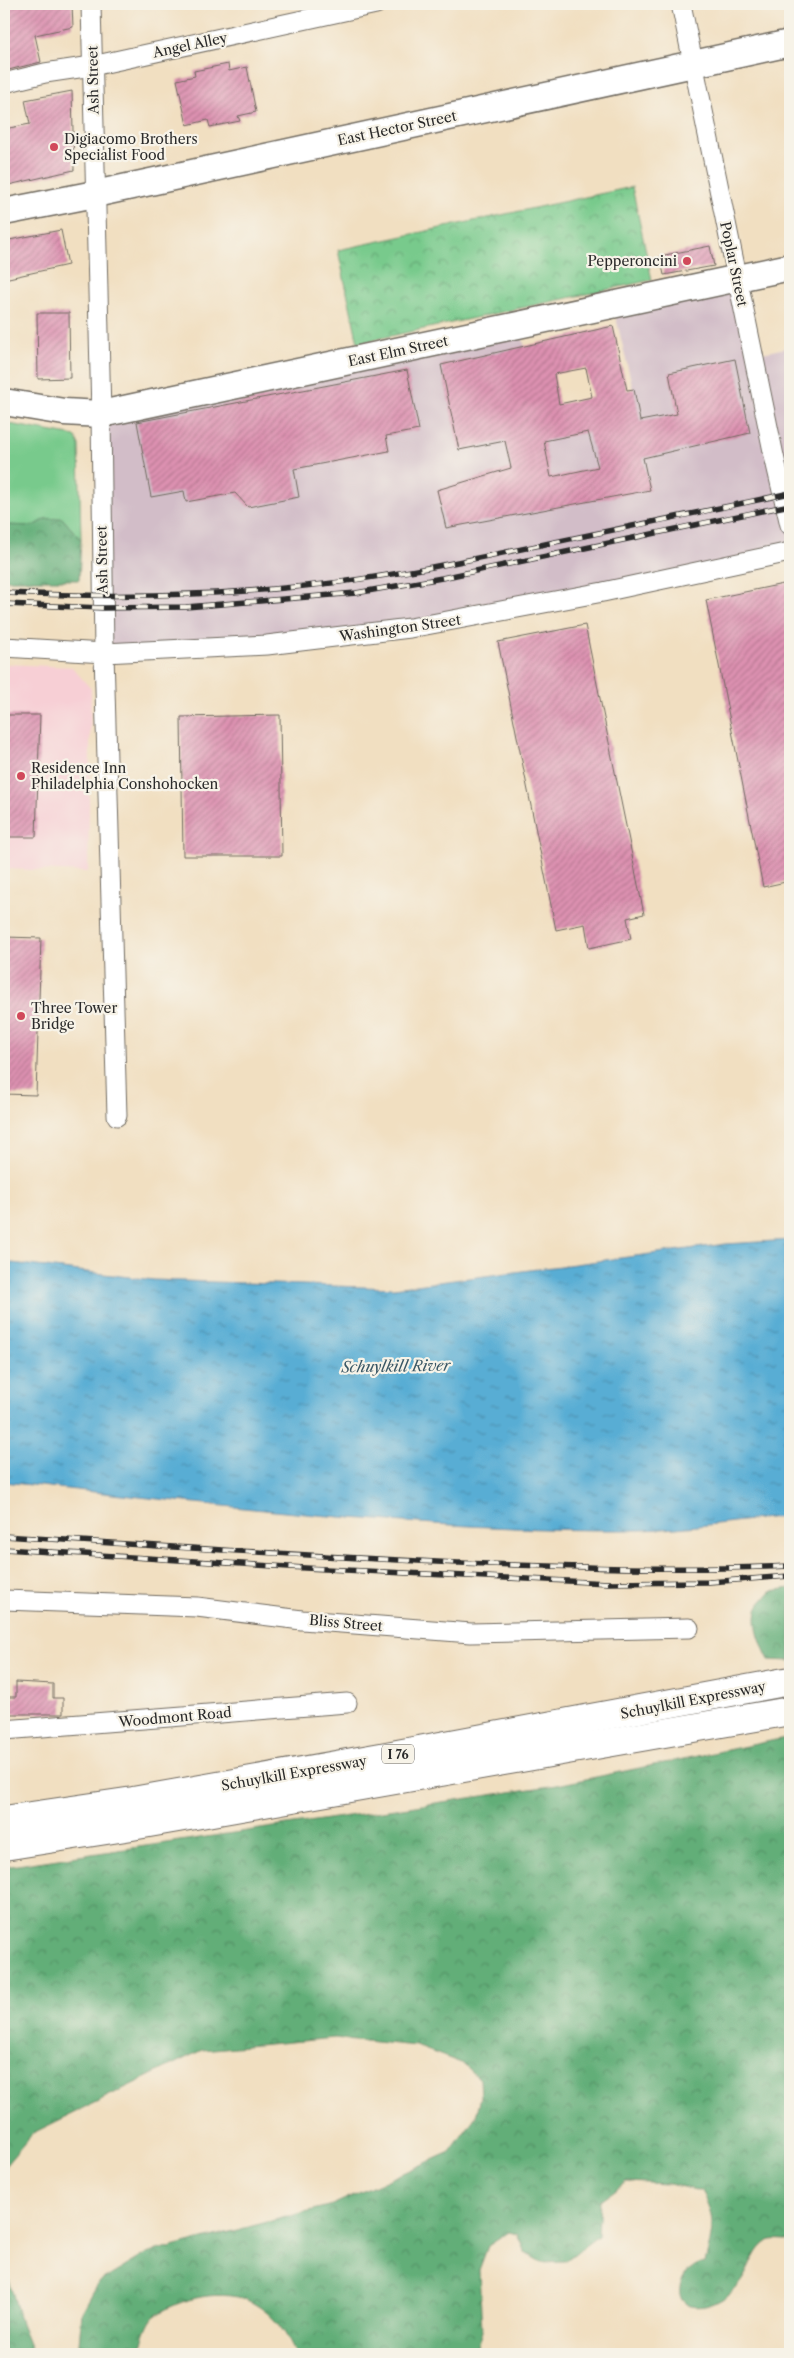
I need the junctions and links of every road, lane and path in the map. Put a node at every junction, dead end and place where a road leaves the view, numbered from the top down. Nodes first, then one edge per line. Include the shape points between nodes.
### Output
1 (91, 4) edge
2 (376, 4) edge
3 (681, 4) edge
4 (790, 43) edge
5 (693, 64) junction
6 (92, 66) junction
7 (4, 83) edge
8 (95, 194) junction
9 (4, 212) edge
10 (790, 267) edge
11 (737, 278) junction
12 (4, 402) edge
13 (101, 414) junction
14 (790, 524) edge
15 (790, 552) edge
16 (4, 646) edge
17 (104, 653) junction
18 (116, 1116) dead end
19 (4, 1600) edge
20 (689, 1628) dead end
21 (790, 1682) edge
22 (347, 1703) dead end
23 (790, 1711) edge
24 (4, 1730) edge
25 (4, 1820) edge
26 (4, 1846) edge

1 - 6 street, Ash Street
2 - 6 street, Angel Alley
3 - 5 street, Poplar Street
4 - 5 main road, East Hector Street
5 - 8 main road, East Hector Street
5 - 11 street, Poplar Street
6 - 7 street, Angel Alley
6 - 8 street, Ash Street
8 - 9 main road, East Hector Street
8 - 13 street, Ash Street
10 - 11 main road, East Elm Street
11 - 13 main road, East Elm Street
11 - 14 street, Poplar Street
12 - 13 main road, East Elm Street via 64,412
13 - 17 street, Ash Street
15 - 17 street, Washington Street via 594,594 410,628 267,645
16 - 17 street, Washington Street
17 - 18 street, Ash Street
19 - 20 street, Bliss Street via 197,1607 285,1618 471,1633
21 - 25 highway, Schuylkill Expressway / I 76 via 382,1757
22 - 24 street, Woodmont Road
23 - 26 highway, Schuylkill Expressway / I 76

